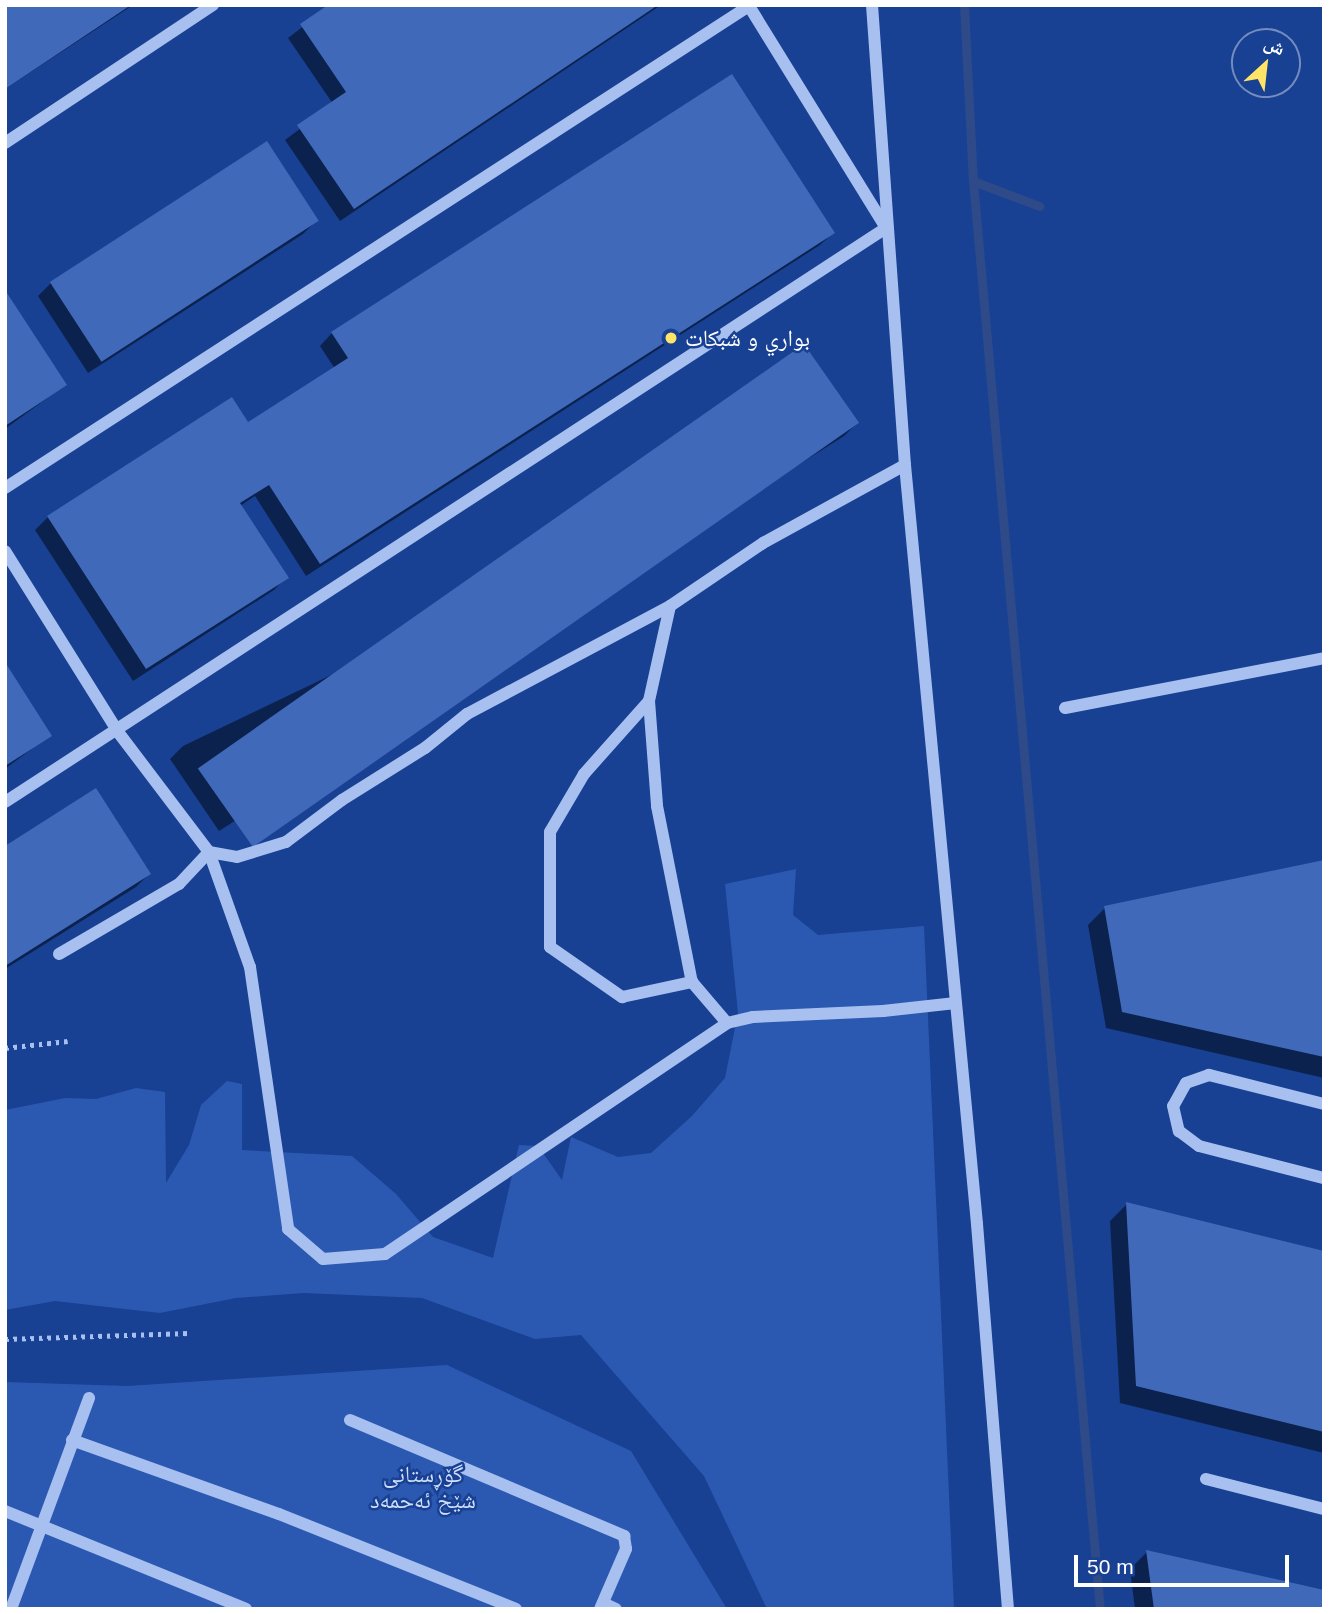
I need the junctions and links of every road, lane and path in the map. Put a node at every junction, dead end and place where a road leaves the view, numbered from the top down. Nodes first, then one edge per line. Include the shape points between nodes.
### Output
1 (213, 5) edge
2 (872, 5) edge
3 (749, 6) edge
4 (5, 143) edge
5 (886, 228) junction
6 (905, 465) junction
7 (5, 488) edge
8 (5, 551) edge
9 (670, 606) junction
10 (1324, 657) edge
11 (649, 701) junction
12 (1065, 708) dead end
13 (118, 732) junction
14 (5, 802) edge
15 (209, 852) junction
16 (59, 954) dead end
17 (692, 982) junction
18 (956, 1003) junction
19 (727, 1023) junction
20 (68, 1041) dead end
21 (5, 1048) edge
22 (1324, 1104) edge
23 (1324, 1178) edge
24 (190, 1333) dead end
25 (5, 1339) edge
26 (89, 1398) dead end
27 (350, 1420) dead end
28 (72, 1440) junction
29 (1206, 1479) dead end
30 (1324, 1509) edge
31 (5, 1511) edge
32 (40, 1525) junction
33 (601, 1606) edge
34 (11, 1609) edge
35 (246, 1609) edge
36 (516, 1609) edge
37 (616, 1609) edge
38 (1007, 1609) edge

1 - 4 street
2 - 5 street
3 - 5 street
3 - 7 street
5 - 6 street
5 - 13 street
6 - 9 street via 763,543
6 - 18 street
8 - 13 street
9 - 11 street
9 - 15 street via 467,715 286,842 237,857
10 - 12 street
11 - 17 street via 657,806
11 - 17 street via 584,774 550,832 550,947 622,997
13 - 14 street
13 - 15 street
15 - 16 street via 179,884
15 - 19 street via 250,967 288,1229 323,1259 385,1254
17 - 19 street
18 - 19 street via 753,1017
18 - 38 street
20 - 21 path
22 - 23 street via 1209,1074 1186,1083 1173,1106 1179,1131 1199,1146
24 - 25 path
26 - 28 street
27 - 33 street via 624,1536 626,1549
28 - 32 street
28 - 36 street via 279,1514
29 - 30 street
31 - 32 street
32 - 34 street
32 - 35 street
33 - 37 street

